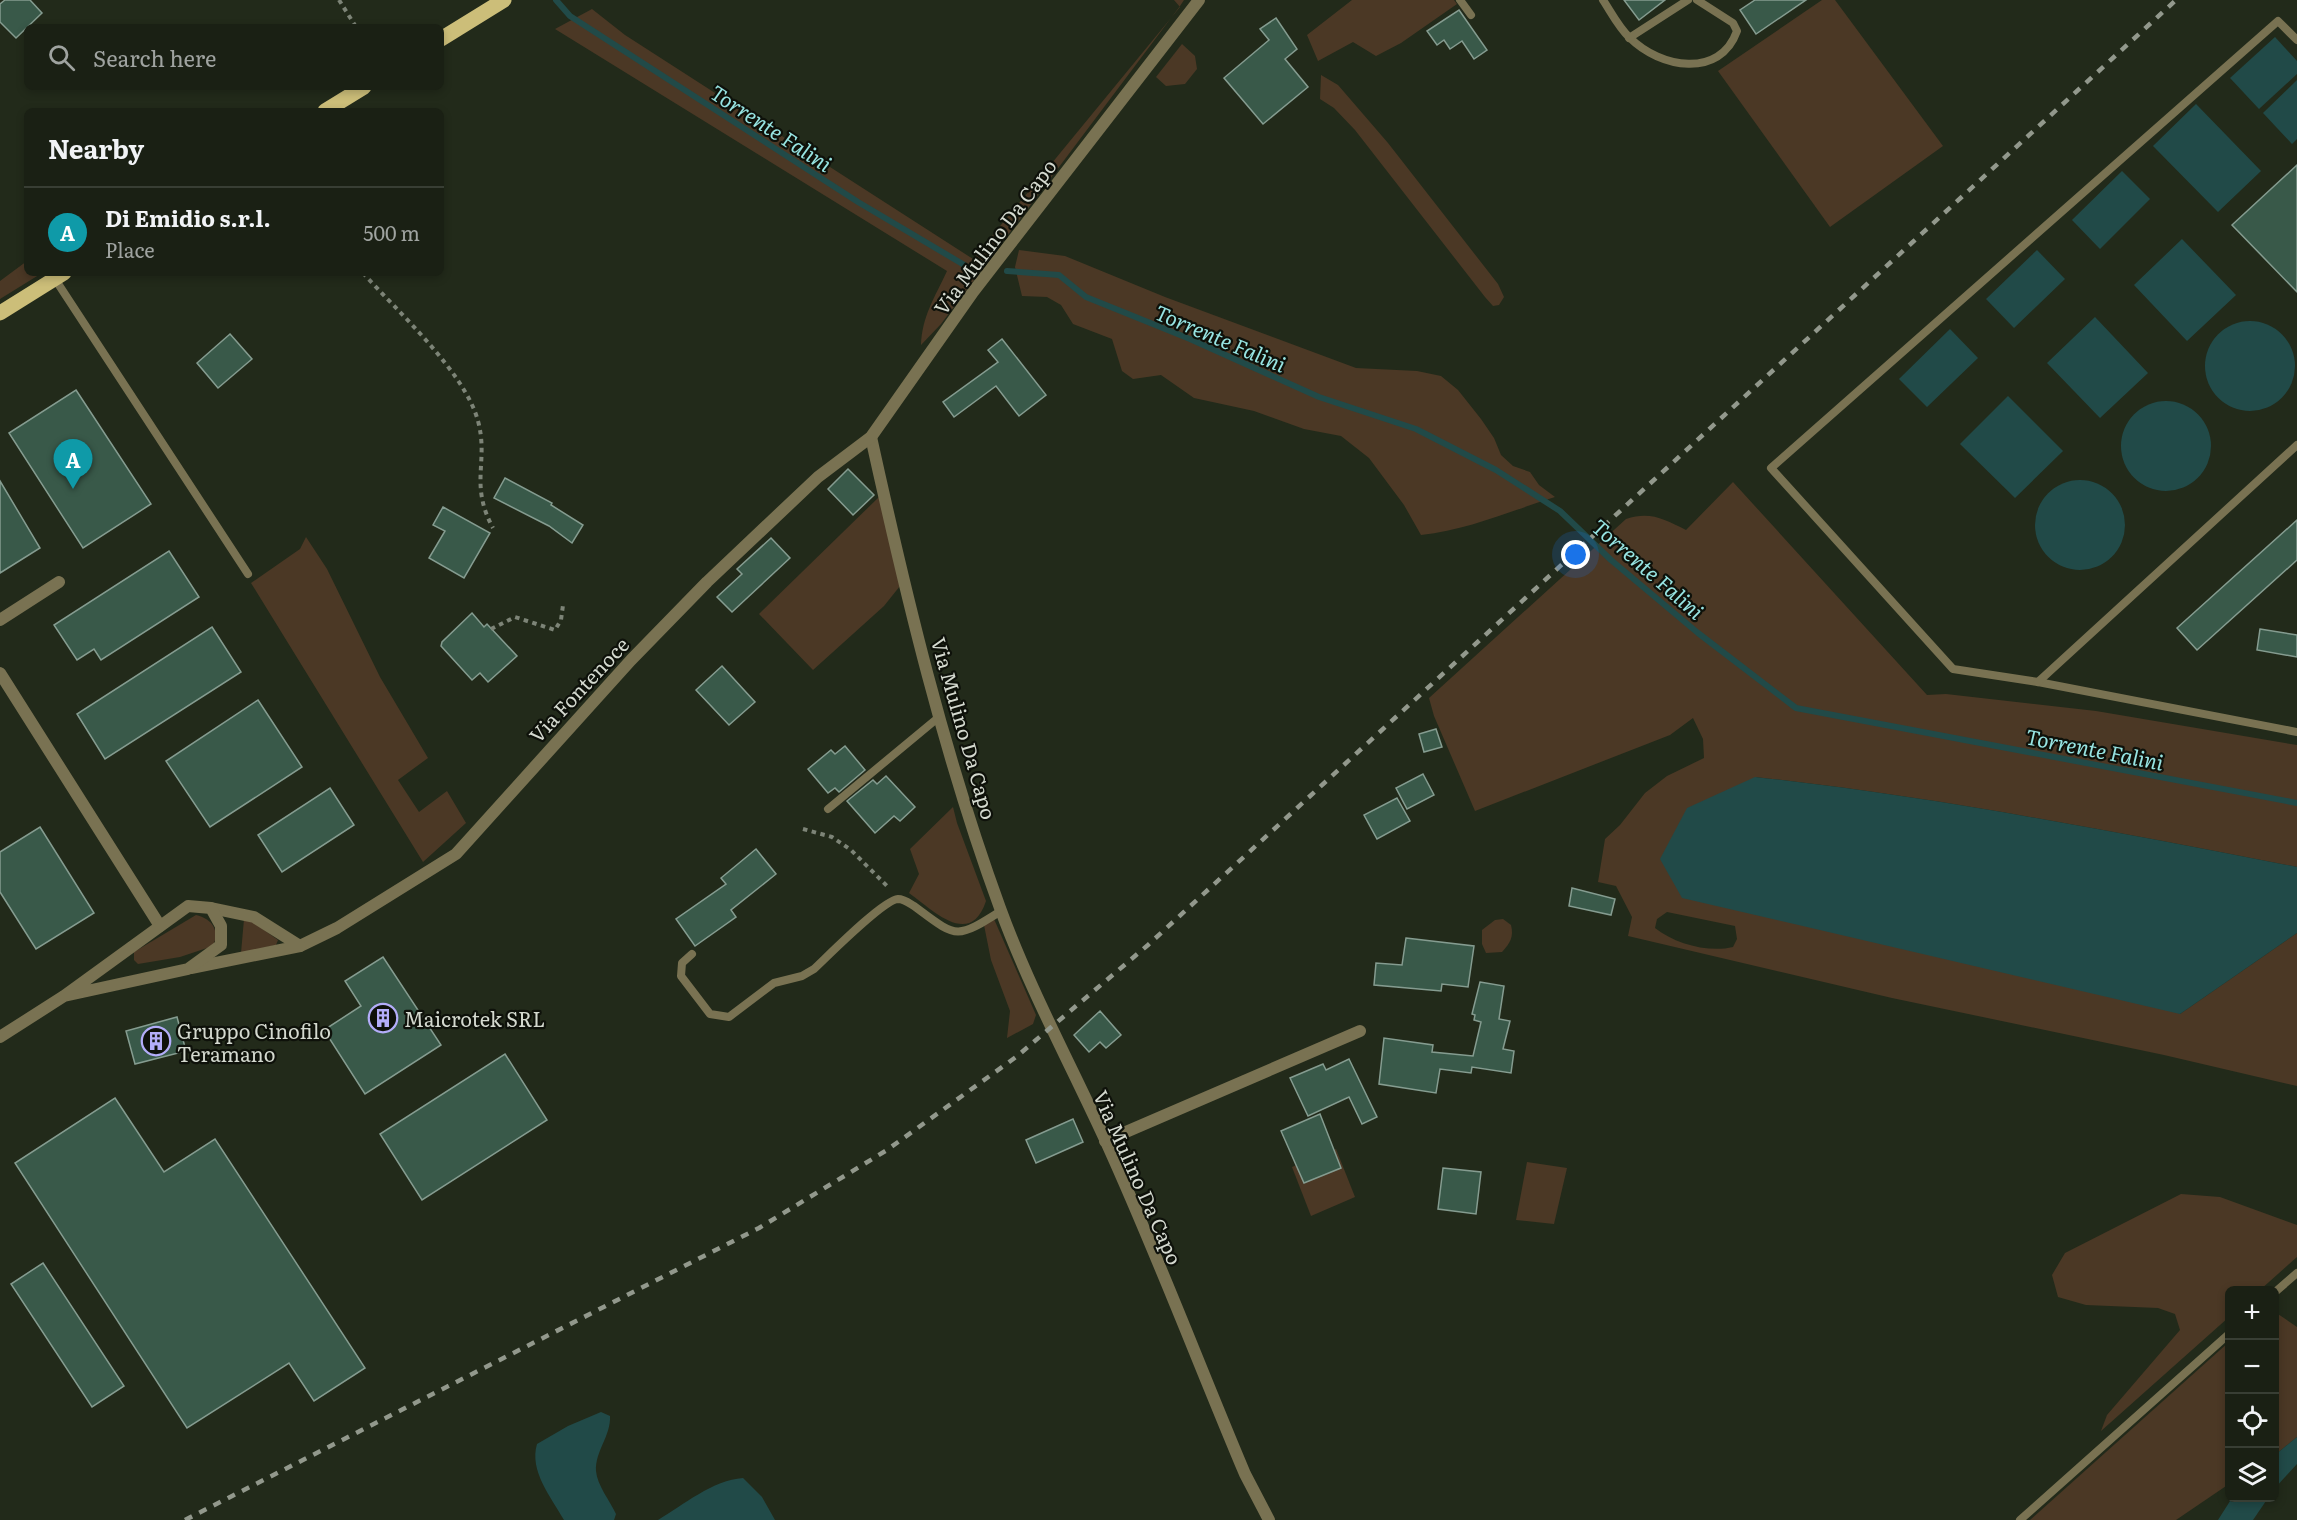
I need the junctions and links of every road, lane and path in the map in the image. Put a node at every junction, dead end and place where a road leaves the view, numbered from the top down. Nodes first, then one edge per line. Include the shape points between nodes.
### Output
1 (339, 0) edge
2 (504, 0) edge
3 (1199, 0) edge
4 (1460, 0) edge
5 (1603, 0) edge
6 (1688, 0) edge
7 (1697, 0) edge
8 (1471, 15) dead end
9 (354, 24) edge
10 (444, 37) edge
11 (1629, 38) junction
12 (2297, 40) edge
13 (359, 90) edge
14 (330, 108) edge
15 (60, 276) edge
16 (366, 276) edge
17 (0, 313) edge
18 (871, 437) junction
19 (2297, 445) edge
20 (494, 528) dead end
21 (248, 574) dead end
22 (59, 582) dead end
23 (563, 605) dead end
24 (0, 620) edge
25 (492, 629) dead end
26 (0, 673) edge
27 (2038, 682) junction
28 (939, 717) junction
29 (2297, 732) edge
30 (828, 810) dead end
31 (803, 829) dead end
32 (905, 900) junction
33 (211, 909) junction
34 (1001, 911) junction
35 (160, 926) junction
36 (300, 946) junction
37 (692, 954) dead end
38 (188, 969) junction
39 (64, 996) junction
40 (1359, 1031) dead end
41 (0, 1037) edge
42 (1105, 1141) junction
43 (2297, 1273) edge
44 (2279, 1289) edge
45 (2225, 1337) edge
46 (1269, 1520) edge
47 (2020, 1520) edge

1 - 9 path
2 - 10 main road
3 - 18 street, Via Mulino Da Capo via 973,292
4 - 8 lane
5 - 11 lane
6 - 11 lane
7 - 11 lane via 1733,23 1737,31 1726,52 1714,60 1680,64 1654,56
12 - 27 lane via 2278,21 1771,468 1953,669
13 - 14 main road
15 - 17 main road
15 - 21 lane
16 - 20 path via 436,354 470,400 481,442 482,503
18 - 28 street, Via Mulino Da Capo
18 - 36 street, Via Fontenoce via 818,477 707,582 456,854 338,928
19 - 27 lane
22 - 24 street
23 - 25 path via 555,630 515,617
26 - 35 street
27 - 29 lane
28 - 30 lane
28 - 34 street, Via Mulino Da Capo via 962,799
31 - 32 path via 832,837 851,850
32 - 34 lane via 948,931 961,933
32 - 37 lane via 896,899 883,906 814,969 774,983 729,1017 710,1014 681,976 682,963
33 - 35 street, Via Fontenoce via 188,906
33 - 36 street, Via Fontenoce via 254,917
33 - 38 street, Via Fontenoce via 221,926 221,945
34 - 42 street, Via Mulino Da Capo via 1050,1027
35 - 39 street, Via Fontenoce
36 - 38 street, Via Fontenoce
38 - 39 street, Via Fontenoce
39 - 41 street, Via Fontenoce
40 - 42 street
42 - 46 street, Via Mulino Da Capo via 1245,1474
43 - 44 lane
45 - 47 lane

